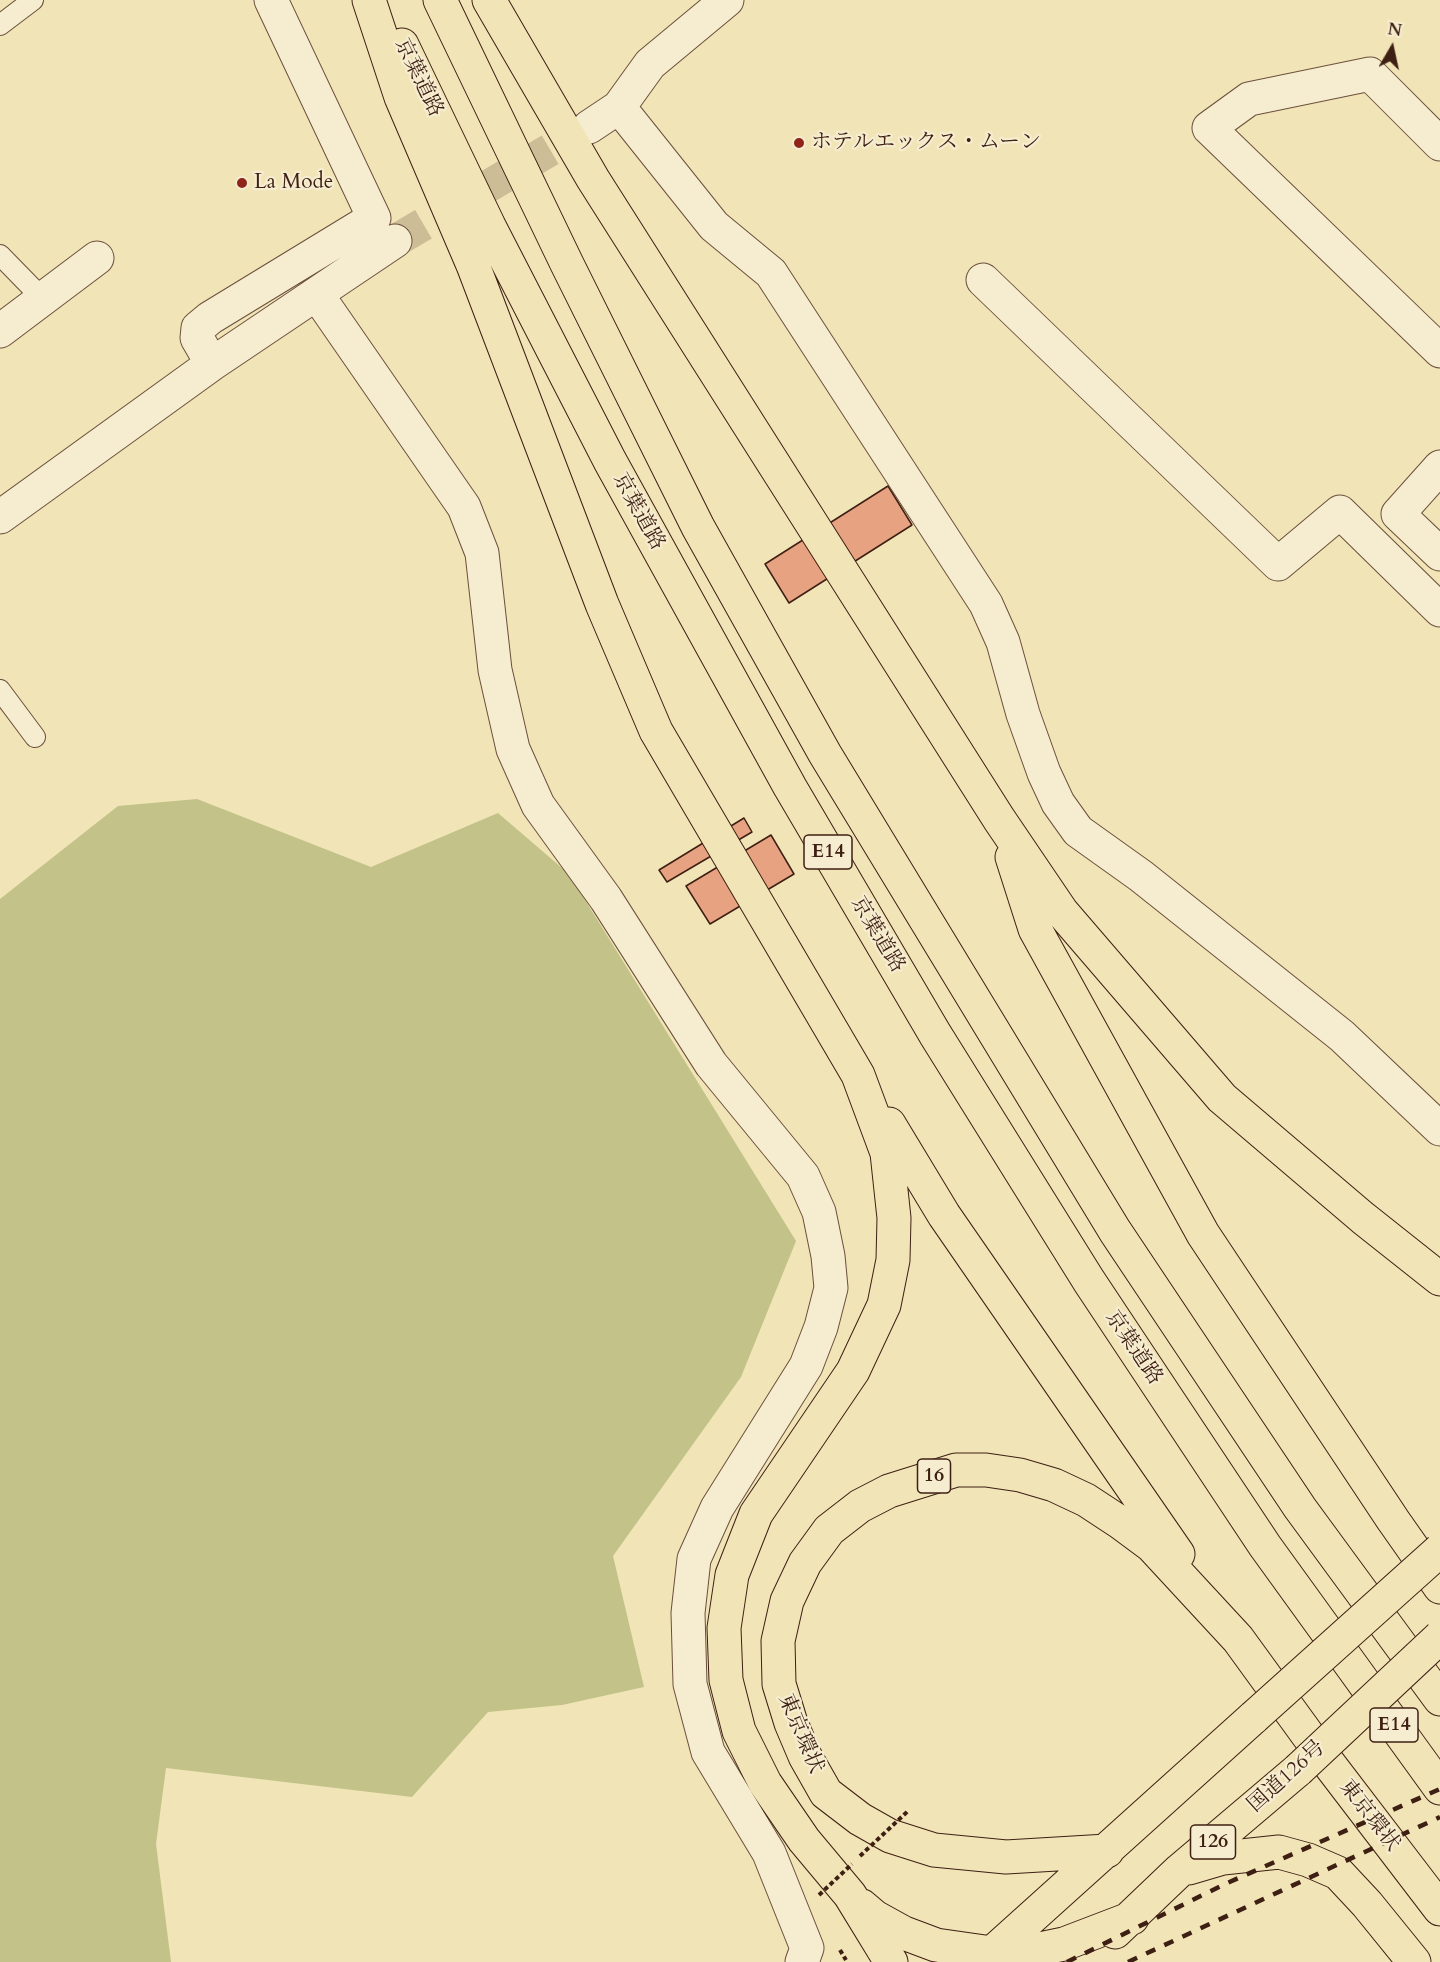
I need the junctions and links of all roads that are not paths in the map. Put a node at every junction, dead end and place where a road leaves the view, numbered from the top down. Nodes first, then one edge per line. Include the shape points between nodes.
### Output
1 (33, 0) edge
2 (271, 0) edge
3 (369, 0) edge
4 (380, 0) edge
5 (440, 0) edge
6 (489, 0) edge
7 (727, 0) edge
8 (0, 25) edge
9 (619, 107) junction
10 (590, 127) tunnel mouth
11 (1440, 144) edge
12 (396, 242) tunnel mouth
13 (0, 255) edge
14 (97, 258) dead end
15 (983, 280) dead end
16 (318, 296) junction
17 (43, 299) junction
18 (0, 332) edge
19 (1440, 351) edge
20 (212, 364) junction
21 (1440, 467) edge
22 (0, 517) edge
23 (1440, 554) edge
24 (1440, 610) edge
25 (0, 690) edge
26 (35, 737) dead end
27 (999, 819) junction
28 (858, 1075) junction
29 (1440, 1129) edge
30 (1440, 1279) edge
31 (1440, 1550) edge
32 (1440, 1587) edge
33 (1440, 1637) edge
34 (1238, 1639) junction
35 (1440, 1699) edge
36 (1440, 1788) edge
37 (1107, 1851) junction
38 (1180, 1870) junction
39 (840, 1885) junction
40 (1440, 1908) edge
41 (1132, 1918) junction
42 (987, 1958) edge
43 (802, 1962) edge
44 (891, 1962) edge
45 (1078, 1962) edge
46 (1414, 1962) edge

1 - 8 lane
2 - 20 street via 374,218 198,328 197,338
3 - 28 highway via 401,97 473,265 602,604 656,731
4 - 36 highway, 京葉道路 / E14 via 489,226 610,461 790,787 929,1024 1089,1281 1252,1526
5 - 35 highway, E14 via 698,526 825,754 1115,1232 1300,1508
6 - 27 highway via 593,179
7 - 9 street via 650,64
9 - 10 street
9 - 29 street via 714,225 771,273 986,604 1003,642 1044,773 1058,803 1078,831 1141,876 1342,1036
11 - 19 street via 1370,74 1249,99 1209,128
12 - 16 street
13 - 17 lane
14 - 17 street
15 - 24 street via 1278,564 1340,512
16 - 20 street
16 - 43 street via 464,507 482,553 495,670 513,749 538,805 606,899 711,1064 803,1176 819,1212 831,1288 821,1326 806,1366 717,1508 694,1559 688,1613 690,1683 708,1752 769,1853 807,1948
17 - 18 street
20 - 22 street
21 - 23 street via 1398,513
25 - 26 lane
27 - 30 highway via 1062,912 1222,1098
27 - 32 highway via 1035,929 1203,1234
28 - 34 highway via 951,1224
28 - 39 highway via 887,1154 894,1218 893,1260 884,1305 853,1371 756,1514 732,1575 724,1628 726,1680 739,1731 765,1782
31 - 37 highway, bridge
33 - 38 highway, 国道126号 / 126, bridge via 1298,1770
34 - 37 highway, 東京環状 / 16 via 1152,1546 1086,1500 1020,1475 956,1470 889,1491 860,1506 829,1530 805,1563 787,1601 778,1641 779,1684 806,1756 826,1793 890,1836 934,1850 1006,1857
34 - 40 highway, 東京環状 / 16
37 - 42 highway
38 - 41 highway, 国道126号 / 126
38 - 46 highway via 1222,1858 1279,1852 1308,1860 1338,1873
39 - 42 highway via 875,1917 904,1933
39 - 44 highway
41 - 42 highway via 1064,1944
41 - 45 highway, 国道126号 / 126

